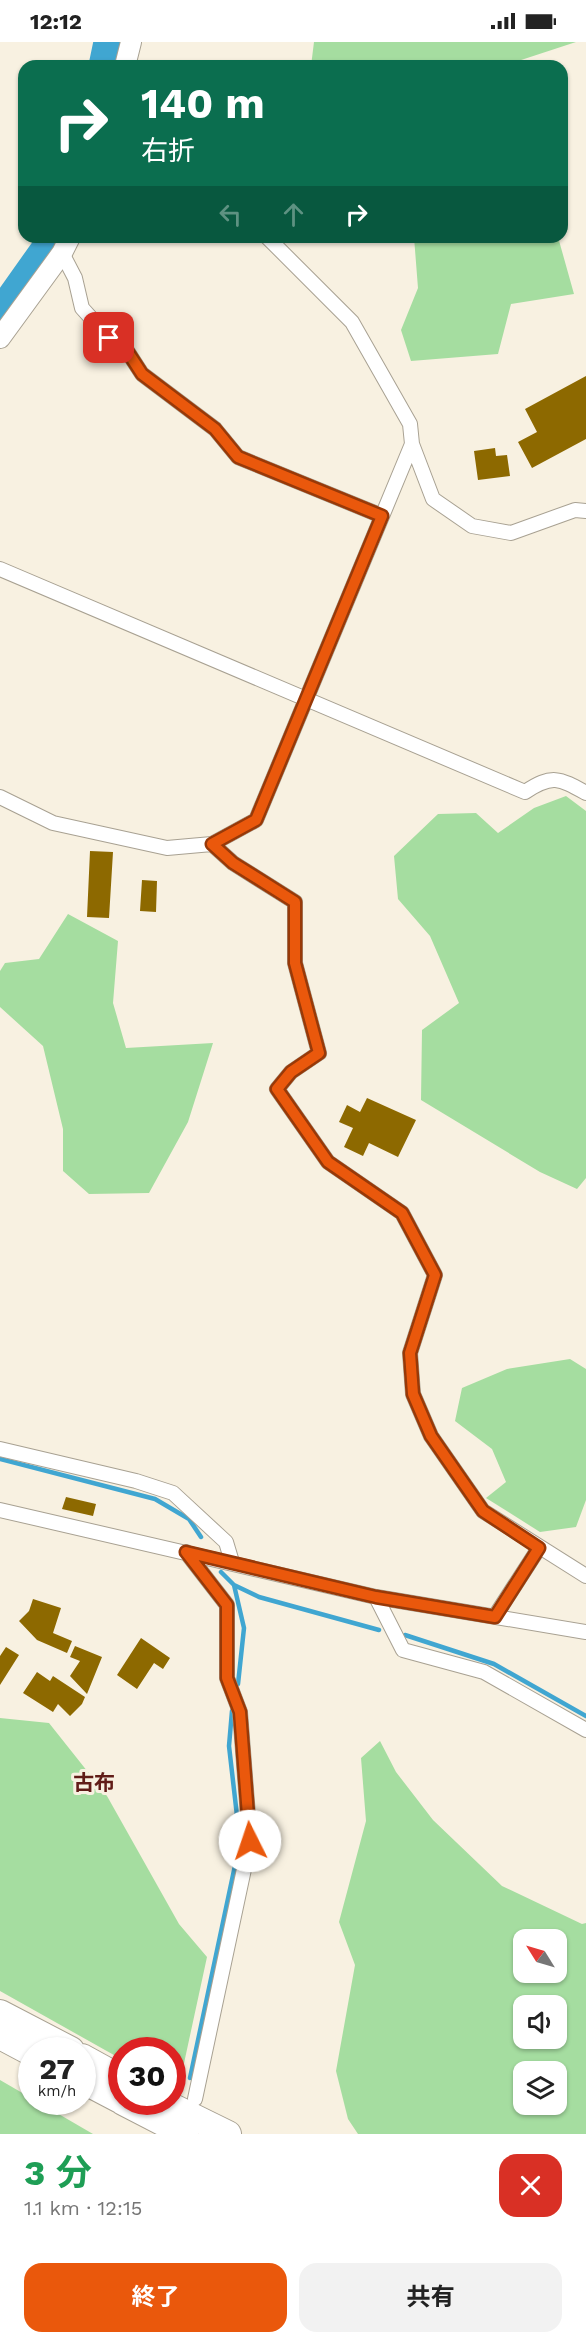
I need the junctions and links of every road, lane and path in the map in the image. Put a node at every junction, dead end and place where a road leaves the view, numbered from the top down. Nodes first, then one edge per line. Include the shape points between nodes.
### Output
1 (130, 42) edge
2 (126, 60) edge
3 (273, 243) edge
4 (66, 245) edge
5 (0, 338) edge
6 (412, 444) junction
7 (586, 511) edge
8 (382, 516) junction
9 (0, 569) edge
10 (306, 697) junction
11 (586, 793) edge
12 (0, 797) edge
13 (212, 844) junction
14 (0, 1449) edge
15 (0, 1510) edge
16 (539, 1548) junction
17 (186, 1552) junction
18 (232, 1562) junction
19 (586, 1576) edge
20 (376, 1597) junction
21 (495, 1617) junction
22 (586, 1632) edge
23 (586, 1730) edge
24 (0, 2013) edge
25 (0, 2036) edge
26 (46, 2037) edge
27 (18, 2046) edge
28 (195, 2099) dead end
29 (186, 2113) edge
30 (149, 2115) edge
31 (185, 2134) edge
32 (228, 2134) edge

1 - 2 main road
3 - 6 street via 352,322 410,424
4 - 5 main road
4 - 8 street via 82,308 109,338 120,340 142,374 215,429 238,457
6 - 7 street via 433,499 472,526 511,533 575,510
6 - 8 street
8 - 10 street
9 - 10 street
10 - 11 street via 525,792 542,781 563,780
10 - 13 street via 256,820
12 - 13 street via 53,823 167,848
13 - 16 street via 233,863 295,902 295,963 319,1053 291,1072 277,1089 328,1162 402,1213 435,1275 410,1353 413,1394 431,1436 483,1511
14 - 18 street via 173,1493 226,1542
15 - 17 street
16 - 19 street
16 - 21 street
17 - 18 street
17 - 28 street via 227,1605 227,1678 240,1712 250,1841
18 - 20 street
20 - 21 street
20 - 23 street via 403,1650 484,1672
21 - 22 street
24 - 26 highway
25 - 27 highway
29 - 32 highway
30 - 31 highway

